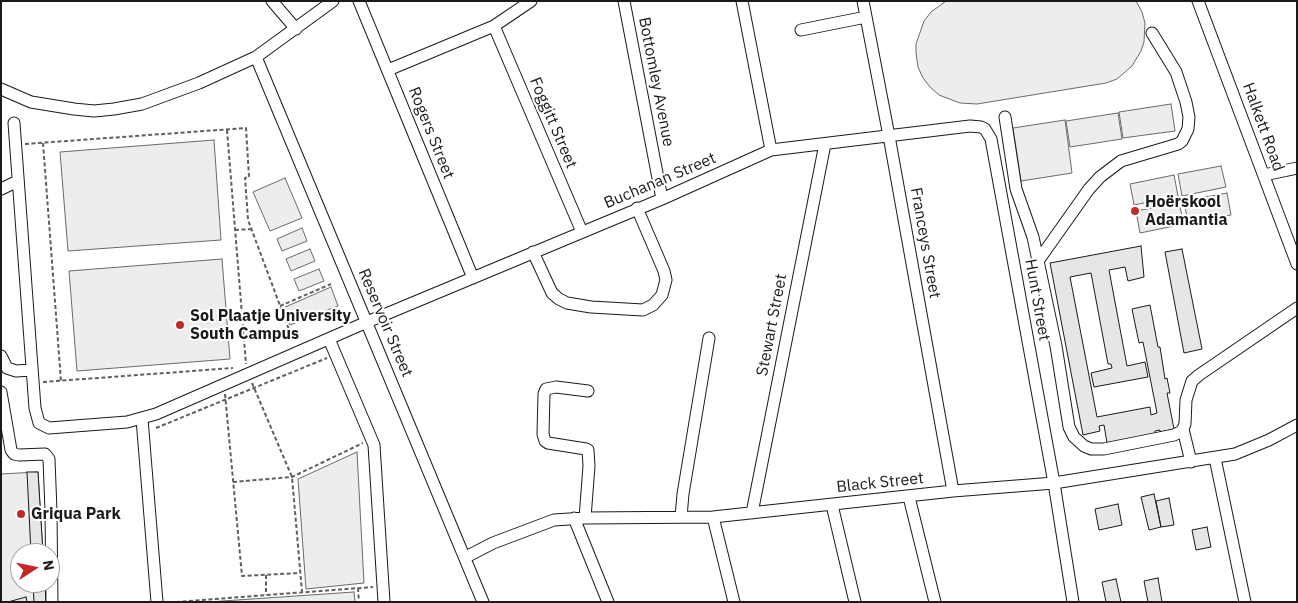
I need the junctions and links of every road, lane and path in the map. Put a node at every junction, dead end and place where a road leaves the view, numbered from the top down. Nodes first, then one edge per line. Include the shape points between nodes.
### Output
1 (272, 1) edge
2 (333, 1) edge
3 (359, 1) edge
4 (530, 1) edge
5 (624, 1) edge
6 (742, 1) edge
7 (863, 1) edge
8 (1198, 1) edge
9 (866, 17) junction
10 (494, 26) junction
11 (296, 29) junction
12 (801, 30) dead end
13 (1152, 33) dead end
14 (256, 57) junction
15 (388, 70) junction
16 (1, 89) edge
17 (1005, 117) dead end
18 (14, 123) dead end
19 (981, 127) joint
20 (227, 130) junction
21 (889, 136) junction
22 (43, 143) junction
23 (825, 144) junction
24 (16, 145) junction
25 (771, 150) junction
26 (1297, 168) edge
27 (1264, 175) junction
28 (18, 180) junction
29 (1, 189) edge
30 (662, 198) junction
31 (637, 208) junction
32 (252, 229) junction
33 (235, 230) junction
34 (582, 232) junction
35 (533, 252) junction
36 (1038, 261) junction
37 (1297, 264) edge
38 (473, 278) junction
39 (332, 284) dead end
40 (280, 306) junction
41 (1297, 308) edge
42 (367, 322) junction
43 (709, 338) dead end
44 (329, 339) junction
45 (298, 353) junction
46 (336, 354) junction
47 (1, 356) edge
48 (246, 367) dead end
49 (236, 368) dead end
50 (32, 370) junction
51 (62, 381) junction
52 (252, 381) dead end
53 (34, 383) junction
54 (224, 385) junction
55 (254, 388) junction
56 (588, 391) dead end
57 (1, 392) edge
58 (226, 400) junction
59 (142, 419) junction
60 (1297, 425) edge
61 (156, 428) dead end
62 (1183, 429) junction
63 (371, 439) junction
64 (1215, 458) junction
65 (1191, 462) junction
66 (292, 477) junction
67 (233, 482) junction
68 (1054, 483) junction
69 (952, 491) junction
70 (909, 496) junction
71 (832, 505) junction
72 (752, 513) junction
73 (681, 517) junction
74 (713, 517) junction
75 (579, 518) junction
76 (466, 557) junction
77 (300, 573) junction
78 (266, 575) junction
79 (383, 586) junction
80 (358, 588) junction
81 (302, 592) junction
82 (266, 595) junction
83 (52, 602) edge
84 (157, 602) edge
85 (176, 602) edge
86 (359, 602) edge
87 (384, 602) edge
88 (483, 602) edge
89 (608, 602) edge
90 (734, 602) edge
91 (855, 602) edge
92 (935, 602) edge
93 (1073, 602) edge
94 (1245, 602) edge

1 - 11 street
2 - 11 street
3 - 15 street, Rogers Street
4 - 10 street
5 - 30 street, Bottomley Avenue
6 - 25 street
7 - 9 street, Franceys Street
8 - 27 street, Halkett Road
9 - 12 street
9 - 21 street, Franceys Street
10 - 15 street
10 - 34 street, Foggitt Street
11 - 14 street
13 - 36 street via 1176,72 1186,102 1188,129 1182,141 1122,161 1100,177
14 - 16 street via 173,94 114,109 52,106 31,102
14 - 42 street, Reservoir Street
15 - 38 street, Rogers Street
17 - 36 street via 1016,189
18 - 24 street
19 - 21 street, Buchanan Street
19 - 68 street, Hunt Street via 992,139
20 - 22 path
20 - 32 path via 246,128 249,177 245,178 248,220
20 - 33 path
21 - 23 street, Buchanan Street
21 - 69 street, Franceys Street
22 - 24 path
22 - 51 path
23 - 25 street, Buchanan Street
23 - 72 street, Stewart Street
24 - 28 street
25 - 30 street, Buchanan Street
26 - 27 street
27 - 37 street, Halkett Road
28 - 29 street
28 - 50 street
30 - 31 street, Buchanan Street
31 - 34 street, Buchanan Street
31 - 35 street via 666,280 662,296 642,310 591,308 559,299 552,293
32 - 33 path
32 - 40 path
33 - 48 path
34 - 35 street, Buchanan Street
35 - 38 street, Buchanan Street
36 - 62 street via 1074,438 1091,449 1104,449 1174,435
38 - 42 street, Buchanan Street
39 - 40 path
40 - 45 path
41 - 62 street via 1192,381
42 - 44 street, Buchanan Street
42 - 76 street, Reservoir Street
43 - 73 street
44 - 45 street, Buchanan Street
44 - 46 street
45 - 54 street, Buchanan Street
46 - 55 path
46 - 63 street
47 - 50 street via 7,368
49 - 51 path
50 - 53 street
51 - 53 path
52 - 55 path
53 - 59 street, Buchanan Street via 39,423 49,428
54 - 58 path
54 - 59 street, Buchanan Street
55 - 58 path
55 - 66 path
56 - 75 street via 556,387 546,389 544,394 543,434 548,443 588,450 589,466
57 - 83 street via 11,450 14,454 44,454 49,458
58 - 61 path
58 - 67 path
59 - 84 street
60 - 64 street, Black Street via 1250,449
62 - 65 street
63 - 66 path
63 - 79 street via 374,445
64 - 65 street, Black Street
64 - 94 street
65 - 68 street, Black Street
66 - 67 path
66 - 77 path
67 - 78 path via 242,576
68 - 69 street, Black Street
68 - 93 street, Hunt Street
69 - 70 street, Black Street
70 - 71 street, Black Street
70 - 92 street
71 - 72 street, Black Street
71 - 91 street
72 - 74 street, Black Street
73 - 74 street, Black Street
73 - 75 street, Black Street
74 - 90 street
75 - 76 street, Black Street via 541,524
75 - 89 street
76 - 88 street, Reservoir Street
77 - 78 path
77 - 81 path
78 - 82 path
79 - 80 path
79 - 87 street
80 - 81 path
80 - 86 path
81 - 82 path
82 - 85 path

